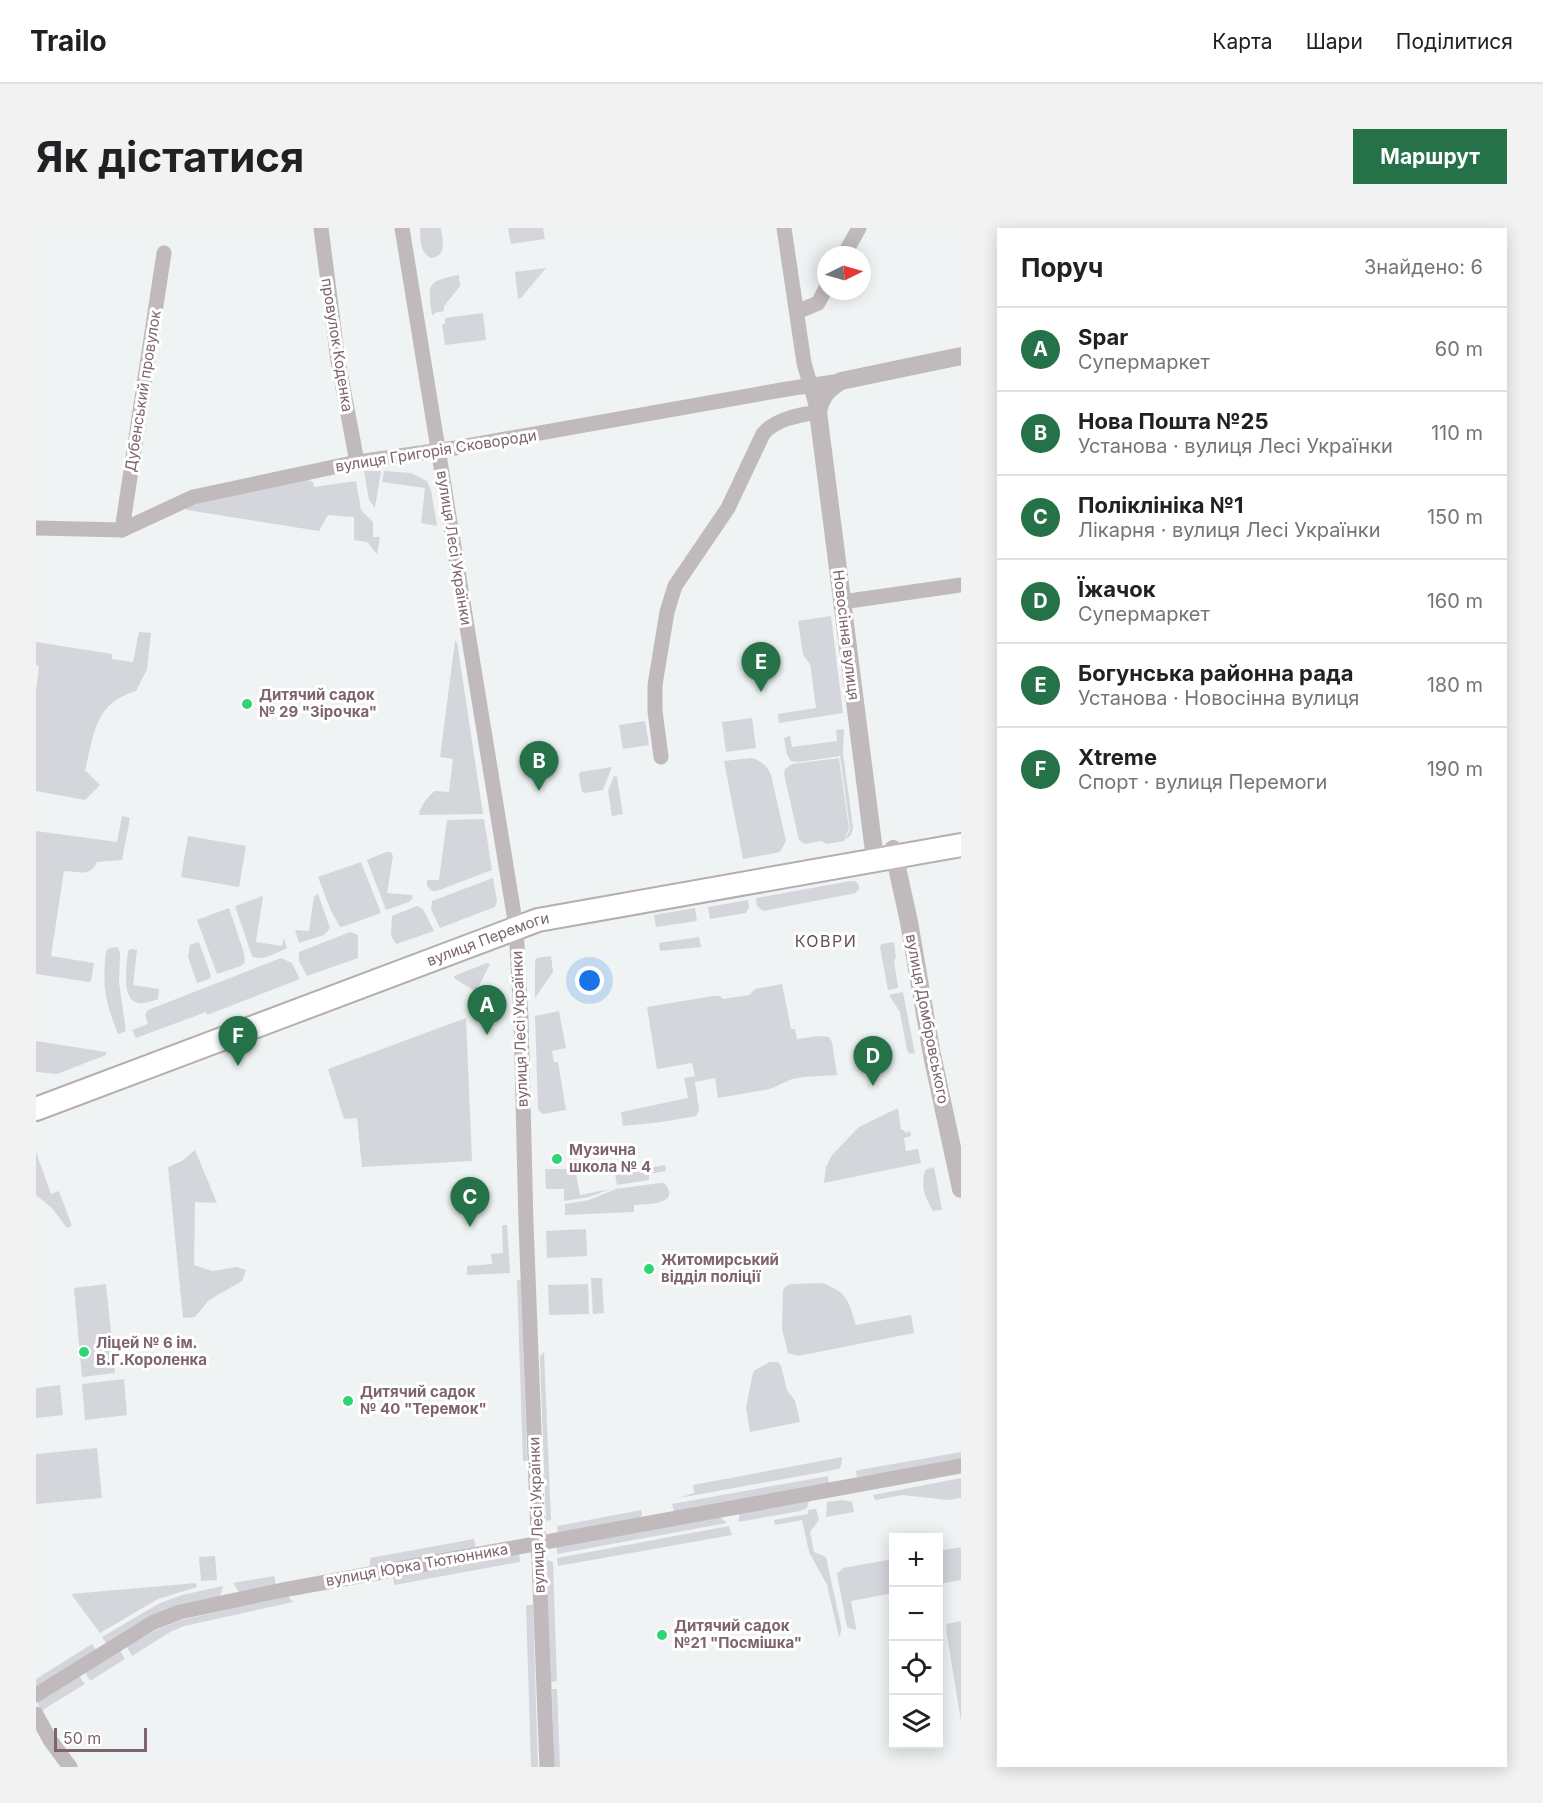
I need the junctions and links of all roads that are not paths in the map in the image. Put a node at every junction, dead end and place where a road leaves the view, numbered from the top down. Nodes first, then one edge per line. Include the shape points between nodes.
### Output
1 (321, 228) edge
2 (402, 228) edge
3 (784, 228) edge
4 (859, 228) edge
5 (849, 246) edge
6 (164, 253) dead end
7 (820, 300) edge
8 (797, 312) junction
9 (961, 356) edge
10 (816, 399) junction
11 (439, 451) junction
12 (357, 462) junction
13 (36, 528) edge
14 (122, 530) junction
15 (961, 585) edge
16 (842, 602) junction
17 (661, 757) dead end
18 (961, 837) edge
19 (961, 845) edge
20 (885, 854) junction
21 (515, 923) junction
22 (36, 1100) edge
23 (36, 1109) edge
24 (961, 1189) edge
25 (961, 1466) edge
26 (539, 1543) junction
27 (36, 1695) edge
28 (36, 1714) edge
29 (70, 1767) edge
30 (547, 1767) edge

1 - 12 street, провулок Коденка via 338,360
2 - 11 street, вулиця Лесі Українки
3 - 8 street, Новосінна вулиця
4 - 5 street
6 - 14 street, Дубенський провулок
7 - 8 street
8 - 10 street, Новосінна вулиця via 804,363
9 - 10 street via 841,381
10 - 11 street, вулиця Григорія Сковороди
10 - 16 street, Новосінна вулиця
10 - 17 street via 802,414 768,428 763,434 728,508 675,586 655,685
11 - 12 street, вулиця Григорія Сковороди
11 - 21 street, вулиця Лесі Українки
12 - 14 street, вулиця Григорія Сковороди via 193,497
13 - 14 street, вулиця Григорія Сковороди
15 - 16 street
16 - 20 street, Новосінна вулиця
18 - 20 main road, вулиця Перемоги
19 - 20 main road, вулиця Перемоги
20 - 21 main road, вулиця Перемоги via 534,913
20 - 24 street, вулиця Домбровського via 911,933
21 - 22 main road, вулиця Перемоги
21 - 23 main road, вулиця Перемоги
21 - 26 street, вулиця Лесі Українки
25 - 26 street, вулиця Юрка Тютюнника
26 - 27 street, вулиця Юрка Тютюнника via 180,1612 152,1623
26 - 30 street, вулиця Лесі Українки
28 - 29 street

